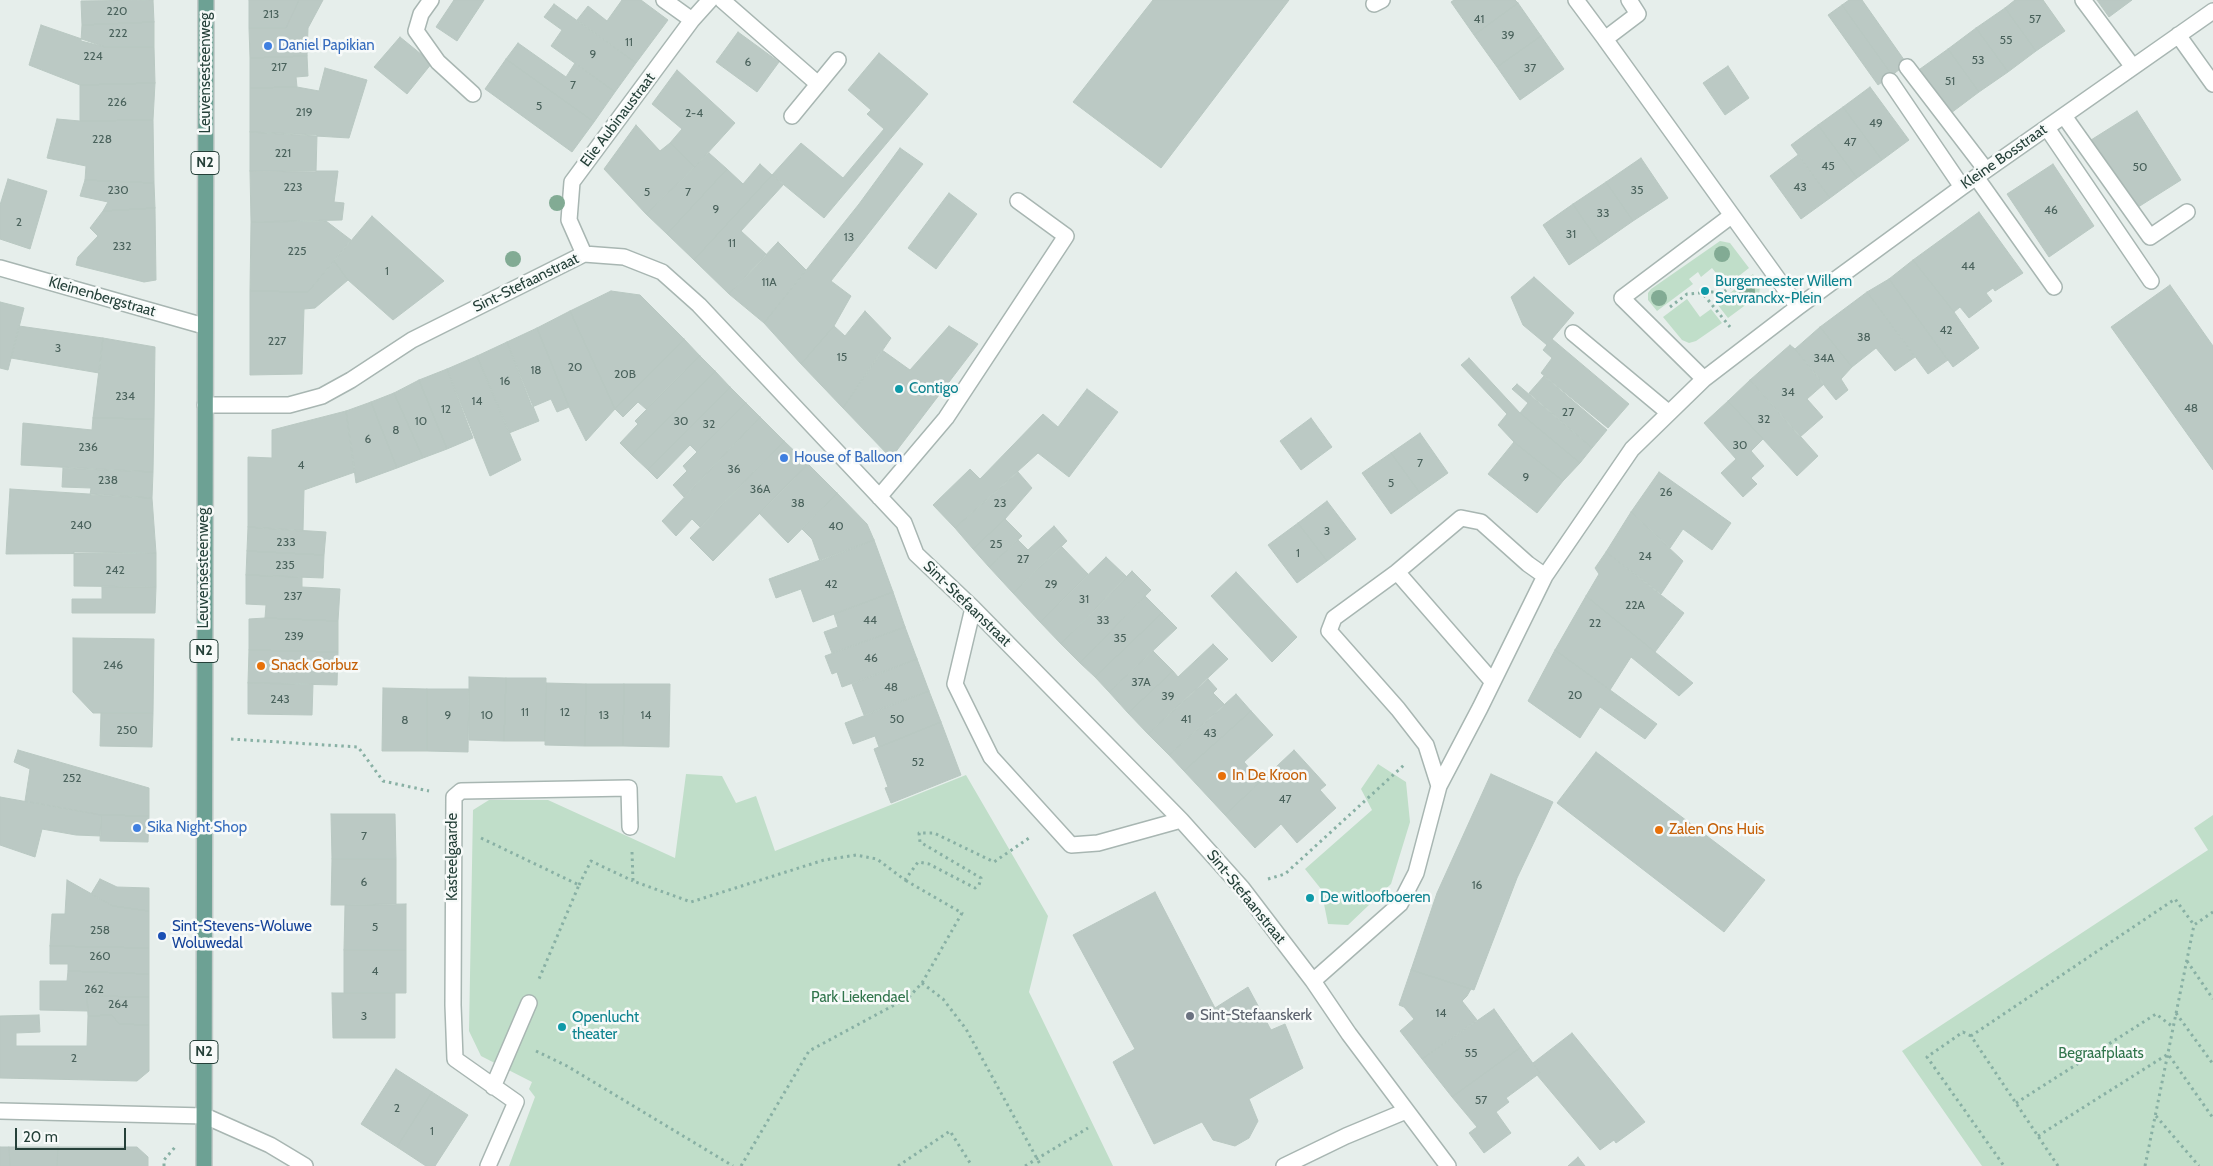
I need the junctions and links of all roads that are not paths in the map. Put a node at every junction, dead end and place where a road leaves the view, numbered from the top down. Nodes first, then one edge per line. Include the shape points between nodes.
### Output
1 (206, 0) edge
2 (431, 0) edge
3 (664, 0) edge
4 (710, 0) edge
5 (722, 0) edge
6 (1576, 0) edge
7 (1629, 0) edge
8 (2083, 0) edge
9 (2213, 11) edge
10 (692, 20) junction
11 (2178, 36) junction
12 (1605, 39) junction
13 (838, 60) dead end
14 (1907, 67) dead end
15 (2134, 67) junction
16 (1890, 81) dead end
17 (818, 84) junction
18 (2213, 84) edge
19 (473, 94) dead end
20 (792, 116) dead end
21 (2064, 116) junction
22 (2046, 128) junction
23 (1981, 174) junction
24 (1962, 187) junction
25 (1018, 201) dead end
26 (2187, 212) dead end
27 (1731, 216) junction
28 (584, 254) junction
29 (0, 268) edge
30 (2151, 280) dead end
31 (2054, 288) dead end
32 (1798, 307) junction
33 (204, 326) junction
34 (1573, 333) dead end
35 (1704, 379) junction
36 (205, 405) junction
37 (1669, 413) junction
38 (879, 497) junction
39 (1397, 572) junction
40 (1546, 576) junction
41 (972, 608) junction
42 (1492, 681) junction
43 (1439, 786) junction
44 (1181, 820) junction
45 (630, 827) road end
46 (1313, 980) junction
47 (529, 1004) road end
48 (492, 1086) junction
49 (0, 1111) edge
50 (1406, 1111) junction
51 (204, 1116) junction
52 (204, 1166) edge
53 (305, 1166) edge
54 (488, 1166) edge
55 (1284, 1166) edge
56 (1448, 1166) edge

1 - 33 main road, Leuvensesteenweg / N2
2 - 19 street via 421,14 416,31 438,62
3 - 10 street
4 - 10 street, Elie Aubinaustraat
5 - 17 street
6 - 12 street
7 - 12 street via 1638,14
8 - 15 street
9 - 11 street, Kleine Bosstraat
10 - 28 street, Elie Aubinaustraat via 572,182 569,220
11 - 15 street, Kleine Bosstraat
11 - 18 street
12 - 27 street
13 - 17 street
14 - 23 street
15 - 21 street, Kleine Bosstraat
16 - 24 street
17 - 20 street
21 - 22 street, Kleine Bosstraat
21 - 26 street via 2150,236
22 - 23 street, Kleine Bosstraat
22 - 30 street
23 - 24 street, Kleine Bosstraat
23 - 31 street
24 - 32 street, Kleine Bosstraat
25 - 38 street via 1066,236 946,418
27 - 32 street
27 - 35 street via 1622,298
28 - 36 street, Sint-Stefaanstraat via 412,340 322,396 288,405
28 - 38 street, Sint-Stefaanstraat via 624,257 662,272 699,305
29 - 33 street, Kleinenbergstraat
32 - 35 street
33 - 36 main road, Leuvensesteenweg / N2
34 - 37 street
35 - 37 street
36 - 51 main road, Leuvensesteenweg / N2
37 - 40 street via 1632,449
38 - 41 street, Sint-Stefaanstraat via 904,523 916,554
39 - 40 street via 1461,518 1481,522
39 - 42 street
39 - 43 street via 1334,618 1330,631 1426,745
40 - 42 street
41 - 44 street, Sint-Stefaanstraat
41 - 44 street via 955,684 991,757 1072,845 1098,843
42 - 43 street
43 - 46 street via 1416,873 1400,904
44 - 46 street, Sint-Stefaanstraat via 1242,888
45 - 48 street, Kasteelgaarde via 630,788 461,790 454,797 453,1005 456,1059
46 - 50 street, Sint-Stefaanstraat
47 - 48 street
48 - 54 street, Kasteelgaarde via 516,1102
49 - 51 street
50 - 55 street
50 - 56 street, Sint-Stefaanstraat
51 - 52 main road, Leuvensesteenweg / N2
51 - 53 street via 270,1145

